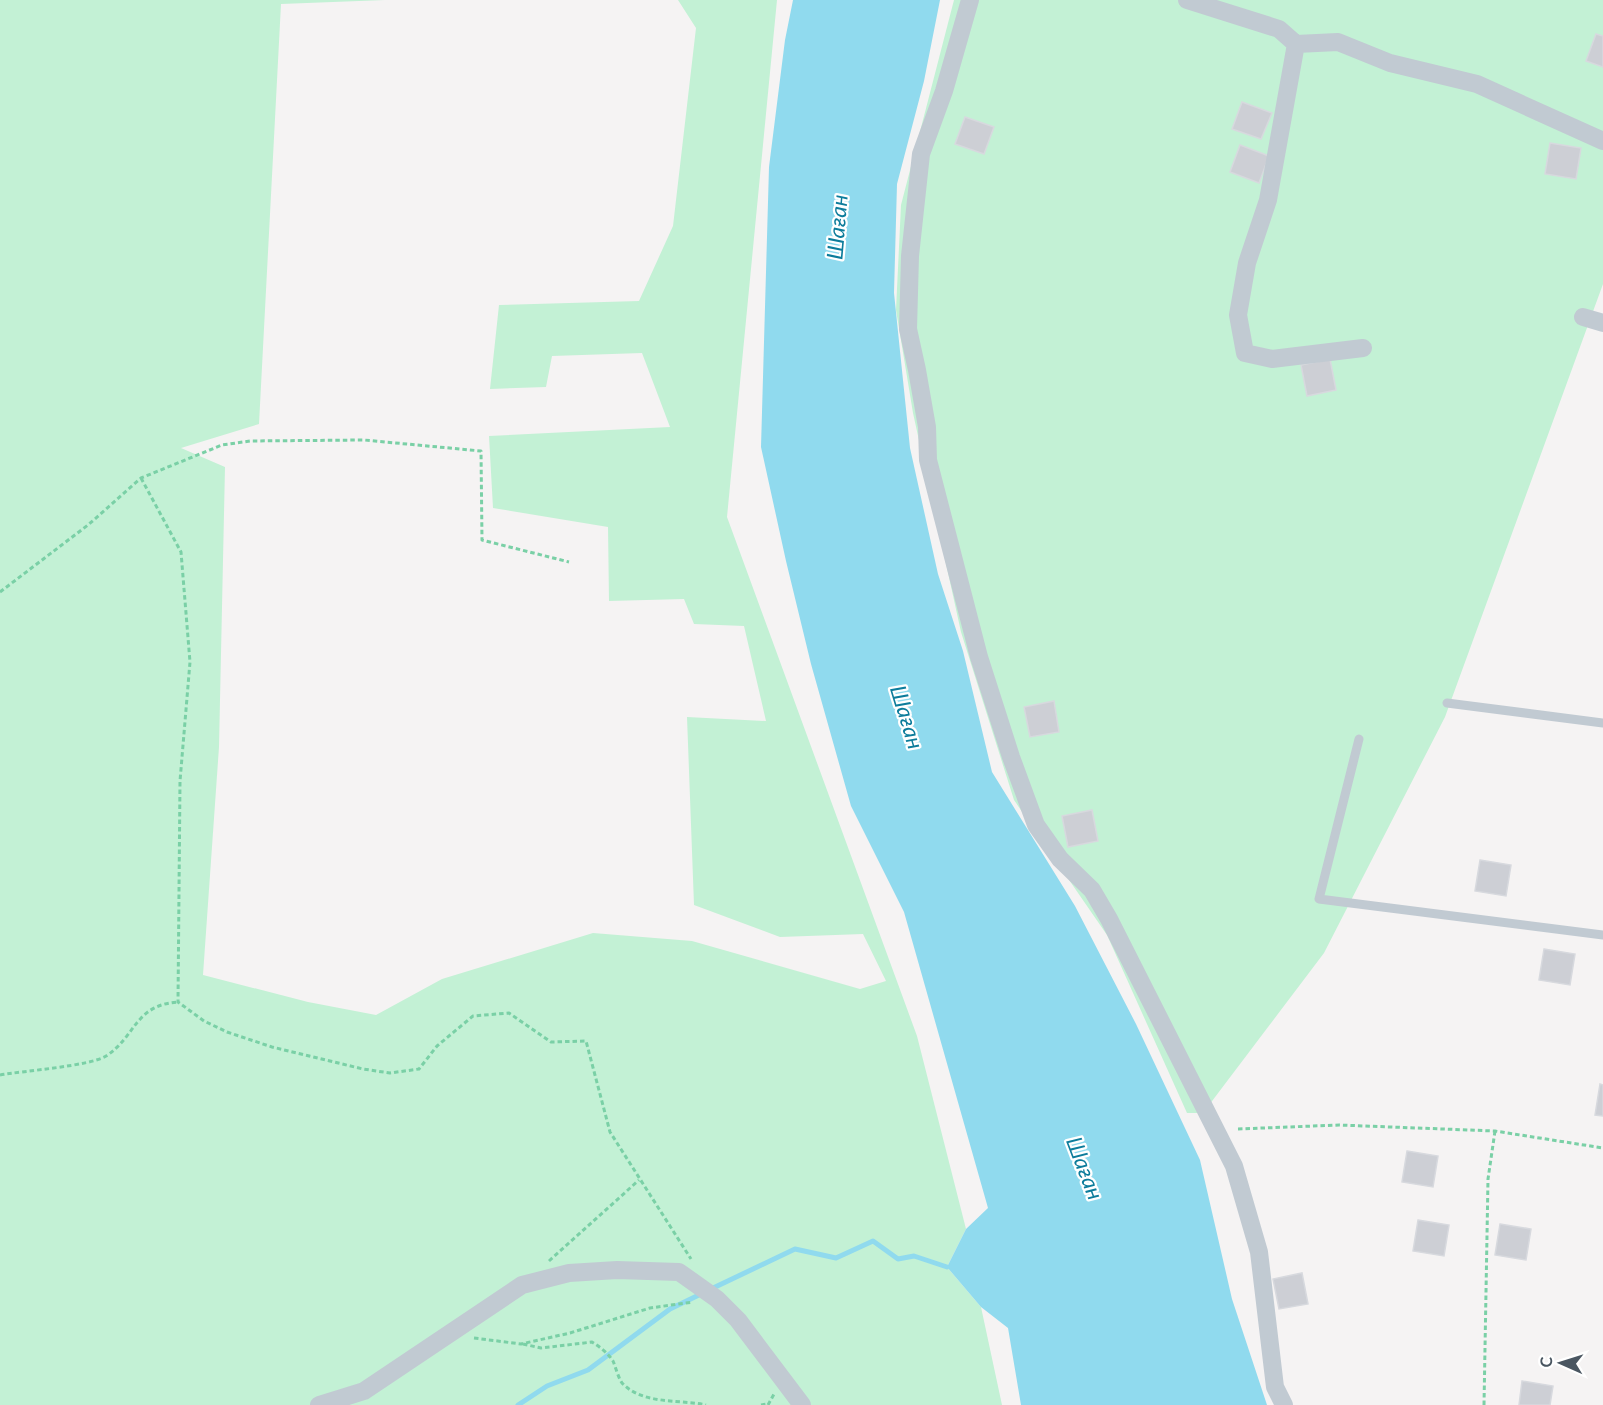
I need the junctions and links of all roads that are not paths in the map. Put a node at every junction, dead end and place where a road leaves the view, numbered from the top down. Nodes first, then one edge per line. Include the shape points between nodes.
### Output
1 (970, 0) edge
2 (1186, 0) edge
3 (1296, 44) junction
4 (1603, 141) edge
5 (1583, 317) dead end
6 (1603, 323) edge
7 (1363, 348) dead end
8 (1447, 703) dead end
9 (1603, 723) edge
10 (1359, 739) dead end
11 (1603, 935) edge
12 (319, 1405) edge
13 (802, 1405) edge
14 (1284, 1405) edge

1 - 14 street via 921,154 910,256 908,329 927,427 928,460 979,657 1036,825 1060,859 1092,890 1109,919 1234,1166 1258,1252 1275,1387
2 - 3 street via 1279,29
3 - 4 street via 1338,42 1390,63 1477,84
3 - 7 street via 1268,200 1247,263 1238,315 1245,353 1272,359
5 - 6 street
8 - 9 lane
10 - 11 lane via 1319,899
12 - 13 street via 364,1391 522,1285 569,1273 617,1270 679,1272 697,1284 738,1320

